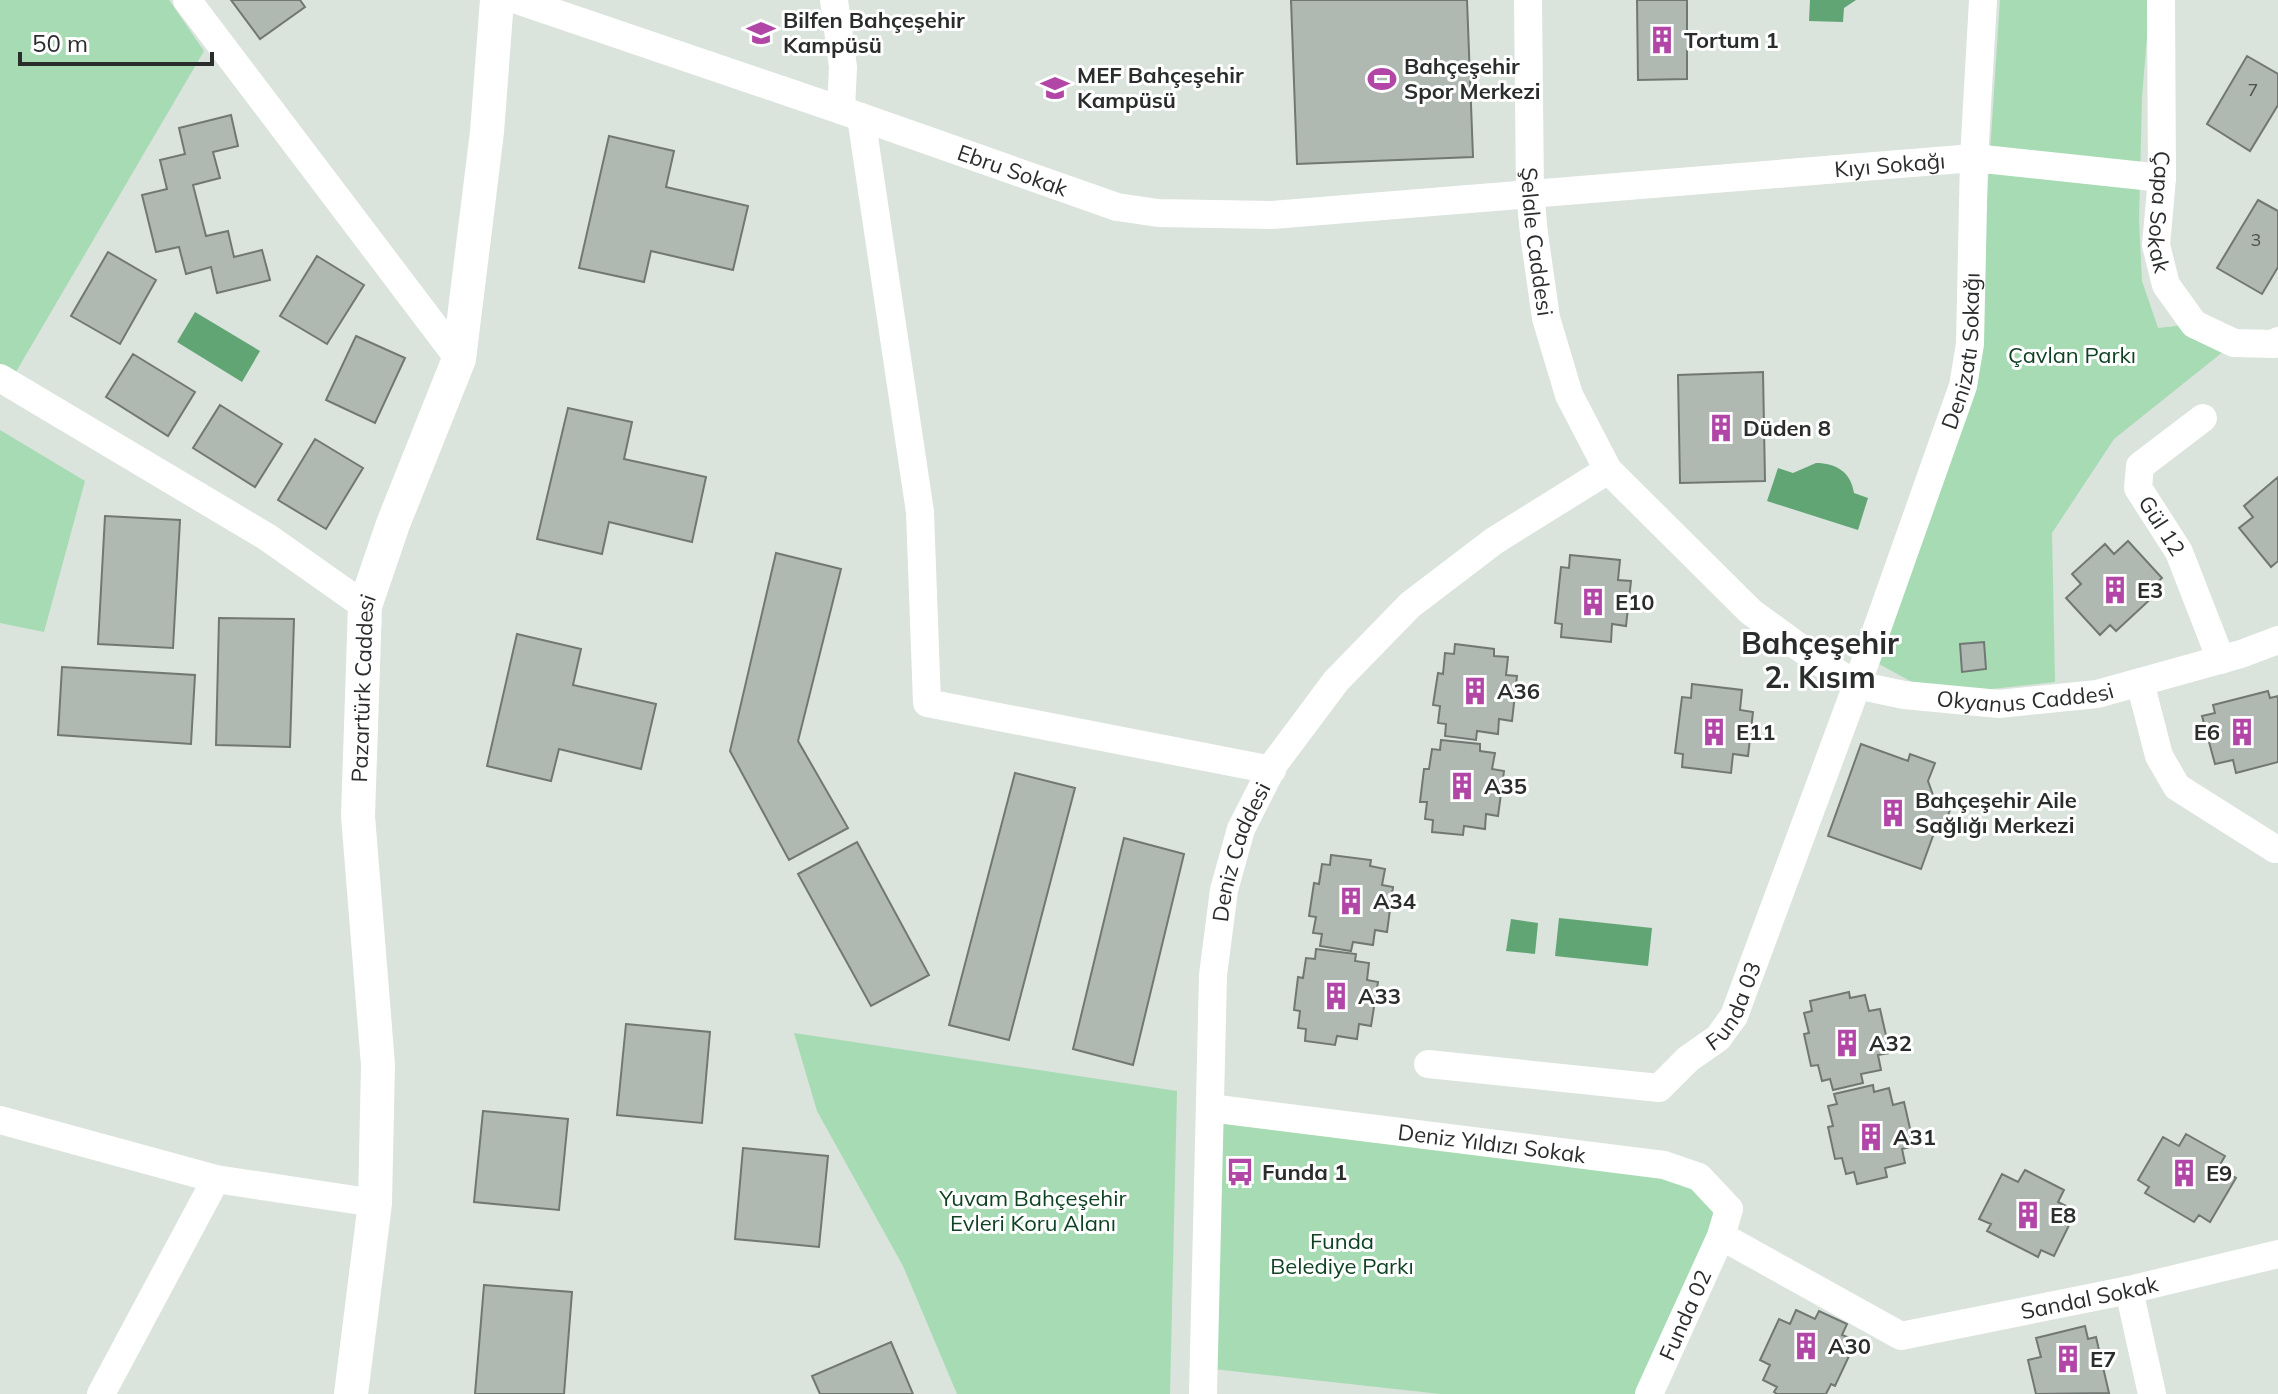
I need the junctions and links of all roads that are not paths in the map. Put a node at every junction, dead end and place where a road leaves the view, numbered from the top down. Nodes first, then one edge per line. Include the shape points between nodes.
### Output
1 (187, 0) edge
2 (497, 0) edge
3 (517, 0) edge
4 (834, 0) edge
5 (1528, 0) edge
6 (1983, 0) edge
7 (2161, 0) edge
8 (851, 113) junction
9 (1974, 158) junction
10 (2162, 178) junction
11 (1619, 186) joint
12 (1530, 192) junction
13 (2278, 341) edge
14 (459, 359) junction
15 (0, 378) edge
16 (2203, 418) dead end
17 (1608, 470) junction
18 (365, 606) junction
19 (2278, 640) edge
20 (2221, 660) junction
21 (2140, 682) junction
22 (1857, 685) junction
23 (1272, 770) junction
24 (2275, 849) dead end
25 (1428, 1064) dead end
26 (1210, 1108) junction
27 (0, 1120) edge
28 (216, 1179) junction
29 (375, 1203) junction
30 (1721, 1236) junction
31 (2278, 1254) edge
32 (2129, 1290) junction
33 (101, 1394) edge
34 (351, 1394) edge
35 (1203, 1394) edge
36 (1649, 1394) edge
37 (2152, 1394) edge

1 - 14 street
2 - 14 street, Pazartürk Caddesi
3 - 8 street, Ebru Sokak
4 - 8 street
5 - 12 street, Şelale Caddesi
6 - 9 street, Denizatı Sokağı
7 - 10 street, Çapa Sokak
8 - 12 street, Ebru Sokak via 1117,207 1158,213 1272,215
8 - 23 street via 920,512 927,703
9 - 10 street, Kıyı Sokağı
9 - 11 street, Kıyı Sokağı
9 - 22 street, Denizatı Sokağı via 1970,344 1963,386
10 - 13 street, Çapa Sokak via 2156,245 2166,285 2180,305 2194,324 2234,343
11 - 12 street, Ebru Sokak
12 - 17 street, Şelale Caddesi via 1546,318 1569,395
14 - 18 street, Pazartürk Caddesi
15 - 18 street via 267,537
16 - 20 street, Gül 12 via 2140,466 2138,488 2179,552
17 - 22 street, Okyanus Caddesi via 1751,612
17 - 23 street, Deniz Caddesi via 1494,541 1410,605 1336,681
18 - 29 street, Pazartürk Caddesi via 358,816 378,1065
19 - 20 street, Okyanus Caddesi
20 - 21 street, Okyanus Caddesi
21 - 22 street, Okyanus Caddesi via 2097,694 1999,704
21 - 24 street via 2159,756 2177,787
22 - 25 street, Funda 03 via 1734,1016 1718,1038 1659,1088
23 - 26 street, Deniz Caddesi via 1241,829 1224,890 1213,975
26 - 30 street, Deniz Yıldızı Sokak via 1664,1165 1699,1177 1729,1209
26 - 35 street, Deniz Caddesi
27 - 28 street
28 - 29 street
28 - 33 street
29 - 34 street, Pazartürk Caddesi
30 - 32 street, Sandal Sokak via 1901,1336
30 - 36 street, Funda 02
31 - 32 street, Sandal Sokak
32 - 37 street

